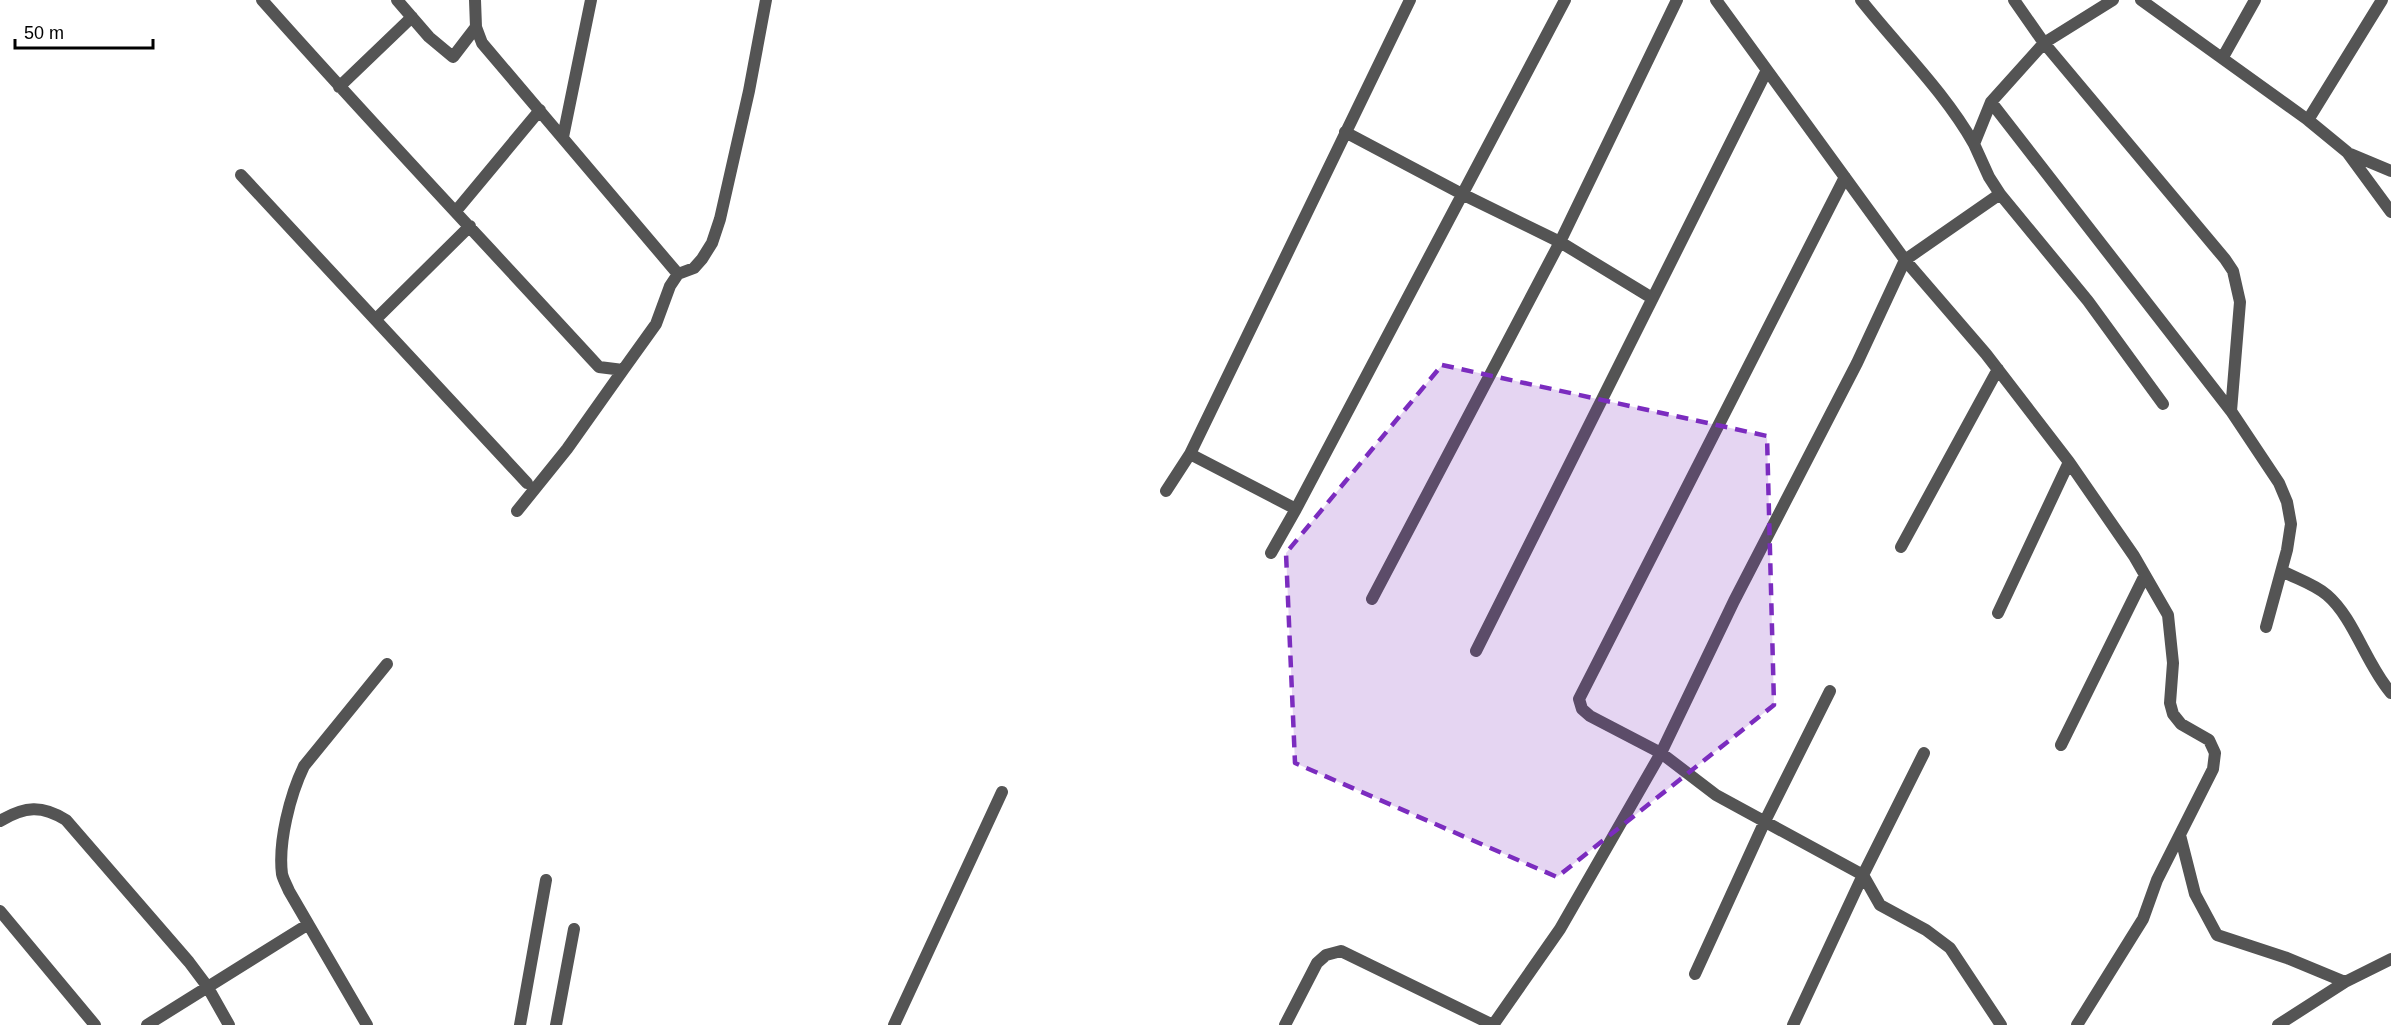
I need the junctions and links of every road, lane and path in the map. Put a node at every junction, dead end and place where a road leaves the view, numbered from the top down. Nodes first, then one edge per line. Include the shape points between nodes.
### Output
1 (262, 0) edge
2 (397, 0) edge
3 (475, 0) edge
4 (591, 0) edge
5 (766, 0) edge
6 (1410, 0) edge
7 (1565, 0) edge
8 (1677, 0) edge
9 (1716, 0) edge
10 (1861, 0) edge
11 (2013, 0) edge
12 (2113, 0) edge
13 (2141, 0) edge
14 (2255, 0) edge
15 (2382, 0) edge
16 (412, 17) junction
17 (476, 27) junction
18 (2044, 43) junction
19 (2223, 57) junction
20 (1767, 70) junction
21 (339, 87) junction
22 (1991, 102) junction
23 (540, 110) junction
24 (2308, 120) junction
25 (1345, 132) junction
26 (562, 137) junction
27 (1974, 144) junction
28 (2347, 152) junction
29 (2391, 171) edge
30 (241, 175) dead end
31 (1845, 177) junction
32 (1462, 194) junction
33 (2000, 194) junction
34 (456, 211) junction
35 (2391, 212) edge
36 (470, 226) junction
37 (1560, 242) junction
38 (1905, 260) junction
39 (678, 274) junction
40 (1652, 298) junction
41 (376, 319) junction
42 (1998, 369) junction
43 (623, 370) junction
44 (2163, 404) dead end
45 (2231, 411) junction
46 (1190, 454) junction
47 (2069, 462) junction
48 (527, 483) dead end
49 (1166, 491) dead end
50 (1296, 509) junction
51 (517, 511) dead end
52 (1901, 547) dead end
53 (1271, 553) dead end
54 (2282, 571) junction
55 (2145, 575) junction
56 (1372, 599) dead end
57 (1998, 613) dead end
58 (2266, 627) dead end
59 (1476, 651) dead end
60 (387, 664) dead end
61 (1830, 692) dead end
62 (2391, 693) edge
63 (2061, 745) dead end
64 (1661, 753) junction
65 (1924, 753) dead end
66 (1002, 792) dead end
67 (0, 821) edge
68 (1765, 821) junction
69 (2180, 835) junction
70 (1863, 875) junction
71 (546, 879) dead end
72 (0, 911) edge
73 (307, 925) junction
74 (574, 929) dead end
75 (2391, 959) edge
76 (1695, 974) dead end
77 (2345, 982) junction
78 (207, 987) junction
79 (896, 1022) edge
80 (95, 1025) edge
81 (147, 1025) edge
82 (229, 1025) edge
83 (367, 1025) edge
84 (520, 1025) edge
85 (556, 1025) edge
86 (909, 1025) edge
87 (1285, 1025) edge
88 (1493, 1025) edge
89 (1793, 1025) edge
90 (2001, 1025) edge
91 (2077, 1025) edge
92 (2277, 1025) edge

1 - 21 street
2 - 16 street
3 - 17 street
4 - 26 street
5 - 39 street via 750,91 720,219 702,259 694,268
6 - 25 street
7 - 32 street
8 - 37 street
9 - 20 street
10 - 27 street via 1931,81
11 - 18 street
12 - 18 street
13 - 19 street
14 - 19 street
15 - 24 street
16 - 17 street via 453,57
16 - 21 street
17 - 23 street via 482,43
18 - 22 street
18 - 45 street via 2233,271 2240,302
19 - 24 street
20 - 31 street
20 - 40 street
21 - 34 street
22 - 27 street
22 - 45 street
23 - 26 street
23 - 34 street
24 - 28 street
25 - 32 street
25 - 46 street
26 - 39 street
27 - 33 street
28 - 29 street
28 - 35 street
30 - 41 street
31 - 38 street
31 - 64 street via 1579,699 1590,716
32 - 37 street
32 - 50 street
33 - 38 street
33 - 44 street via 2088,301
34 - 36 street
36 - 41 street
36 - 43 street via 599,368
37 - 40 street
37 - 56 street
38 - 42 street
38 - 64 street
39 - 43 street via 656,324
40 - 59 street
41 - 48 street
42 - 47 street
42 - 52 street
43 - 51 street
45 - 54 street via 2279,483 2287,502 2291,524
46 - 49 street
46 - 50 street
47 - 55 street
47 - 57 street
50 - 53 street
54 - 58 street
54 - 62 street via 2329,597
55 - 63 street
55 - 69 street via 2168,615 2173,714 2181,724 2209,740 2215,753 2213,770
60 - 73 street via 304,766 296,783 282,852 282,875
61 - 68 street
64 - 68 street via 1716,795
64 - 88 street via 1560,929
65 - 70 street
66 - 79 street
67 - 78 street via 36,808 66,820
68 - 70 street
68 - 76 street
69 - 77 street via 2194,894 2217,935
69 - 91 street via 2143,919
70 - 89 street
70 - 90 street via 1880,905 1950,948
71 - 84 street
72 - 80 street
73 - 78 street
73 - 83 street
74 - 85 street
75 - 77 street
77 - 92 street
78 - 81 street
78 - 82 street
79 - 86 street
87 - 88 street via 1317,963 1326,955 1341,951

